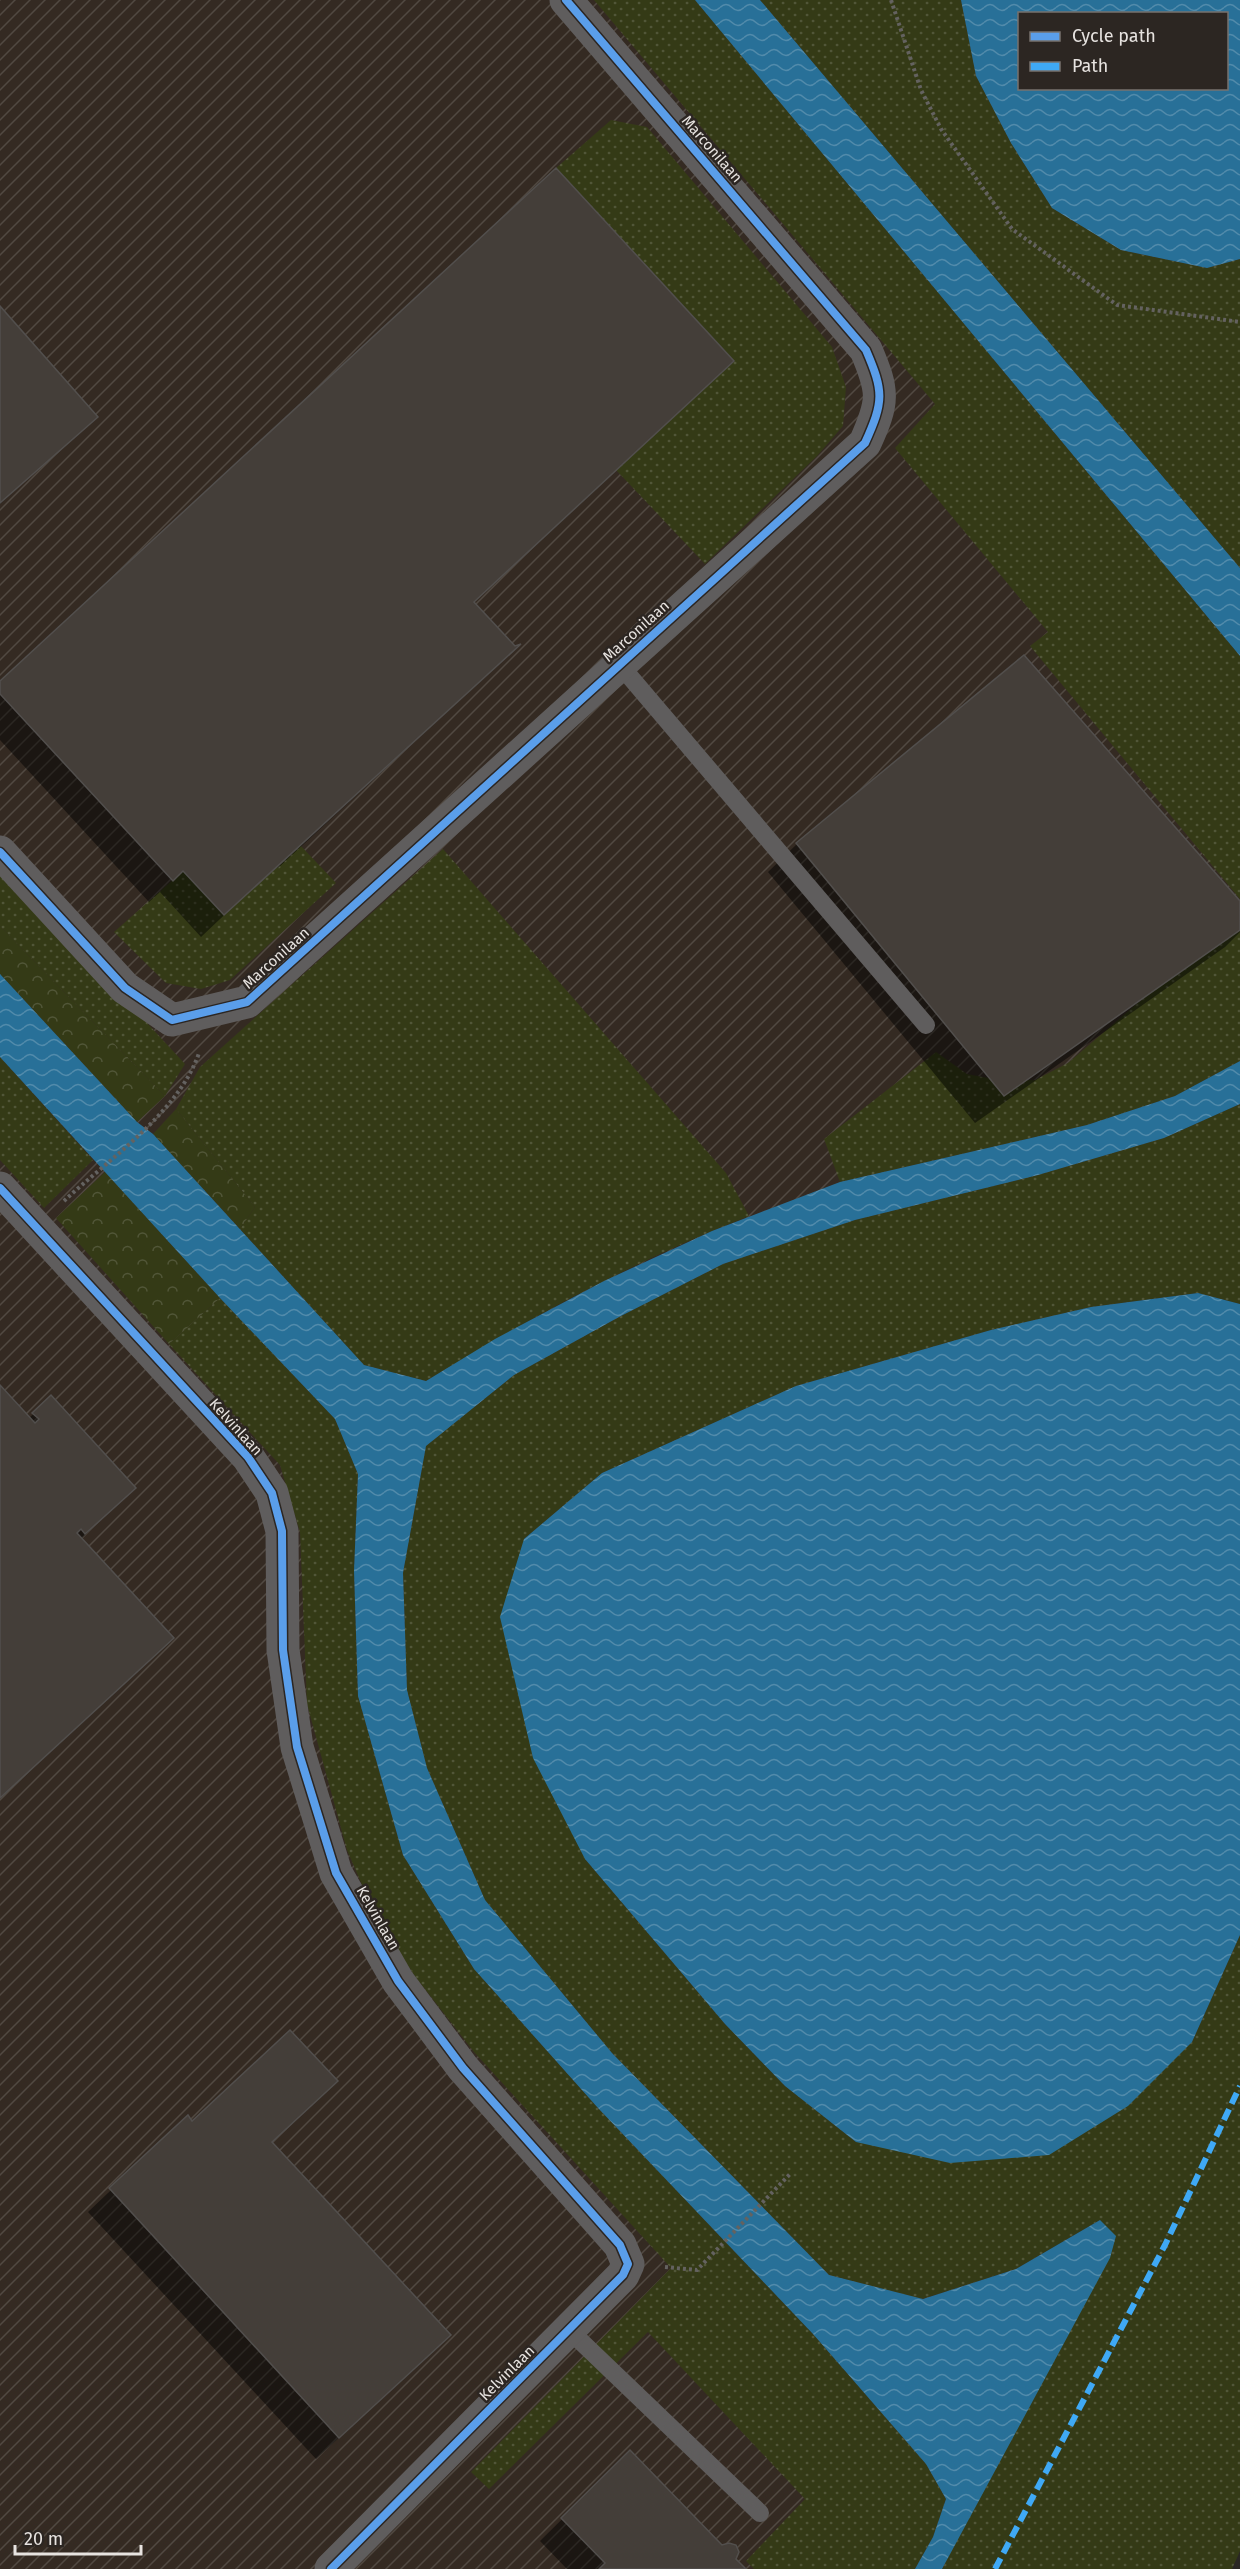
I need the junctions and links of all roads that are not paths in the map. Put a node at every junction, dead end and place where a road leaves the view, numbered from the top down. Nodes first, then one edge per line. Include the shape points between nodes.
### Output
1 (566, 0) edge
2 (620, 665) junction
3 (0, 852) edge
4 (926, 1025) dead end
5 (0, 1188) edge
6 (569, 2330) junction
7 (760, 2513) dead end
8 (331, 2569) edge

1 - 2 street, Marconilaan via 866,350 880,383 878,416 865,443
2 - 3 street, Marconilaan via 247,1002 172,1020 125,988
2 - 4 lane
5 - 6 street, Kelvinlaan via 248,1457 272,1493 282,1531 283,1650 297,1747 336,1873 398,1981 450,2050 620,2245 628,2264 623,2275
6 - 7 lane
6 - 8 street, Kelvinlaan

